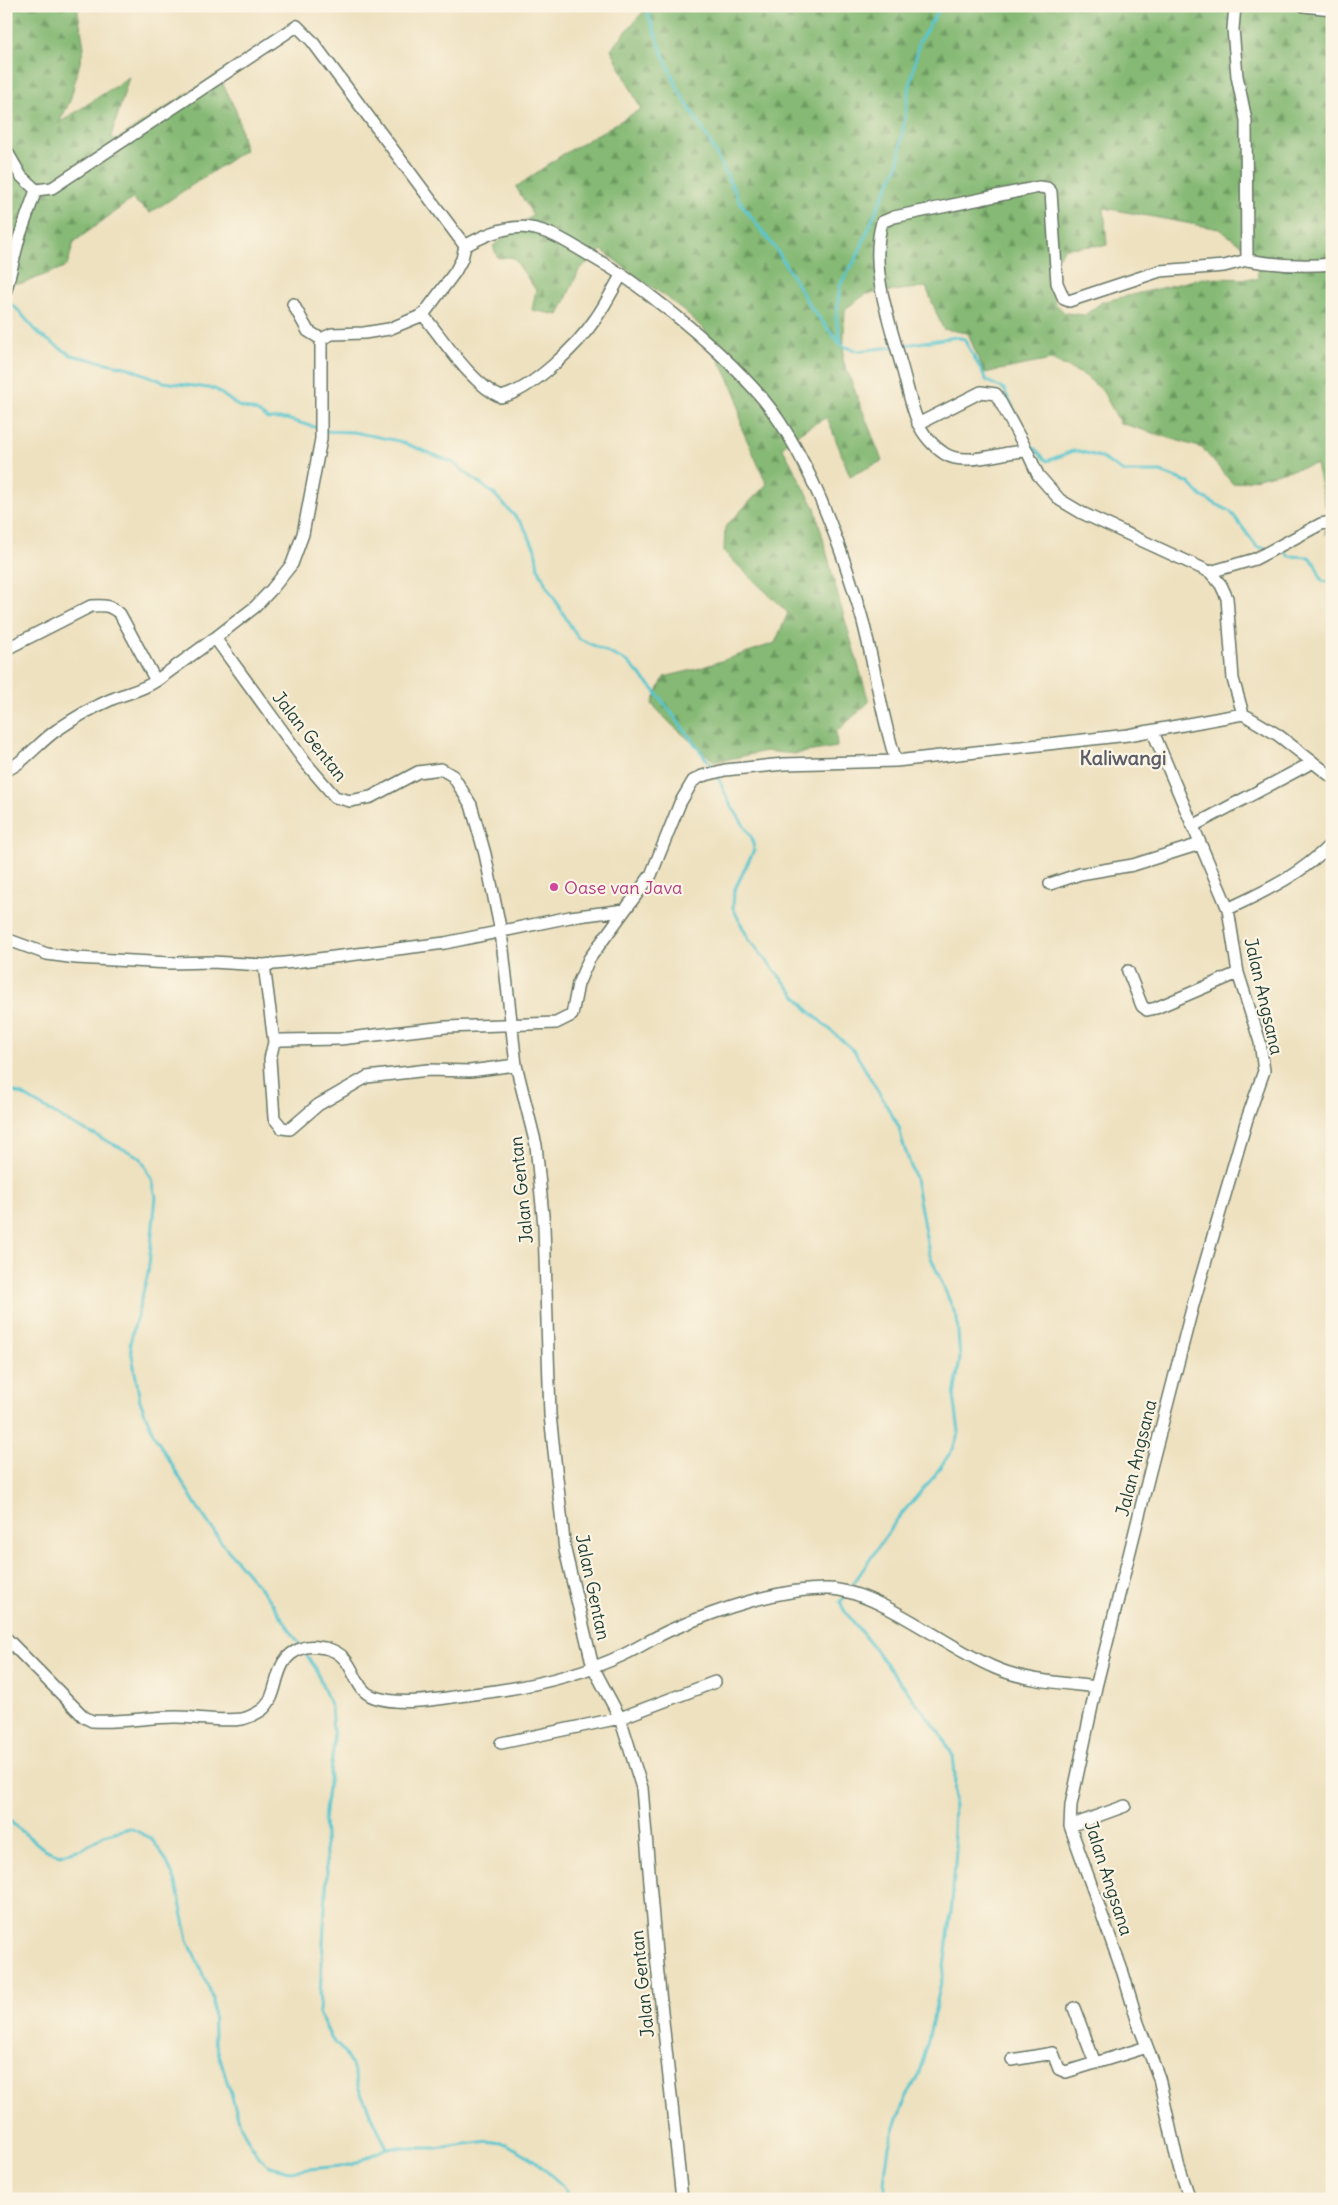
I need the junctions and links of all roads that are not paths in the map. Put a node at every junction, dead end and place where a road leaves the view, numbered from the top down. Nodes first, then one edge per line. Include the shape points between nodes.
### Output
1 (1235, 6) edge
2 (1304, 6) edge
3 (1332, 9) edge
4 (6, 150) edge
5 (36, 190) junction
6 (465, 246) junction
7 (1247, 260) junction
8 (1332, 264) edge
9 (622, 274) junction
10 (6, 290) edge
11 (293, 304) dead end
12 (423, 315) junction
13 (321, 339) junction
14 (918, 424) junction
15 (1027, 451) junction
16 (1332, 522) edge
17 (1210, 572) junction
18 (215, 638) junction
19 (6, 649) edge
20 (156, 681) junction
21 (1243, 714) junction
22 (1152, 732) junction
23 (896, 761) junction
24 (1313, 762) junction
25 (6, 770) edge
26 (1332, 777) edge
27 (1193, 826) junction
28 (1332, 843) edge
29 (1200, 844) junction
30 (1050, 884) dead end
31 (1228, 909) junction
32 (625, 910) junction
33 (501, 932) junction
34 (6, 939) edge
35 (264, 965) junction
36 (1128, 971) dead end
37 (1238, 973) junction
38 (511, 1026) junction
39 (274, 1042) junction
40 (516, 1066) junction
41 (6, 1638) edge
42 (593, 1667) junction
43 (715, 1682) dead end
44 (1096, 1687) junction
45 (620, 1718) junction
46 (501, 1743) dead end
47 (1125, 1806) dead end
48 (1070, 1826) junction
49 (1074, 2008) dead end
50 (1147, 2047) junction
51 (1012, 2060) dead end
52 (1095, 2063) junction
53 (682, 2199) edge
54 (1190, 2199) edge

1 - 7 street via 1233,29 1237,76 1246,120
2 - 3 street
4 - 5 street via 22,176
5 - 6 street via 52,188 63,182 297,26 312,41
5 - 10 street
6 - 9 street via 500,230 520,226 558,235
6 - 12 street via 455,272
7 - 8 street via 1277,266
7 - 14 street via 1224,266 1160,271 1069,301 1057,283 1052,198 1047,188 894,216 882,222 879,281
9 - 12 street via 597,318 578,340 520,390 501,397 469,372
9 - 23 street via 700,335 727,361 764,400 792,441 816,488 862,618
11 - 13 street via 308,331
12 - 13 street via 389,329 332,334
13 - 18 street via 321,439 303,534 292,564 272,590
14 - 15 street via 930,441 946,454 964,460
14 - 15 street via 981,392 990,392 996,394
15 - 17 street via 1038,475 1060,500 1082,514
16 - 17 street via 1322,524 1276,549
17 - 21 street via 1227,598 1233,679
18 - 20 street
18 - 33 street, Jalan Gentan via 306,762 336,797 350,801 371,797 418,772 441,768 453,776 471,805
19 - 20 street via 91,606 105,605 120,614
20 - 25 street via 144,689 111,699 56,730 26,754 18,765
21 - 22 street
21 - 24 street
22 - 23 street
22 - 27 street, Jalan Angsana
23 - 32 street via 784,764 725,770 693,781 680,803 651,875
24 - 26 street
24 - 27 street
27 - 29 street, Jalan Angsana
28 - 31 street via 1308,867
29 - 30 street via 1133,865 1080,874
29 - 31 street, Jalan Angsana
31 - 37 street, Jalan Angsana
32 - 33 street via 570,917
32 - 38 street via 588,959 578,984 572,1015 556,1023
33 - 35 street via 368,954
33 - 38 street, Jalan Gentan
34 - 35 street via 47,954 76,958
35 - 39 street
36 - 37 street via 1142,1006 1147,1010
37 - 44 street, Jalan Angsana via 1260,1042 1264,1071 1193,1305
38 - 39 street via 446,1027 340,1039
38 - 40 street, Jalan Gentan
39 - 40 street via 270,1059 274,1118 282,1128 290,1129 318,1105 367,1078 428,1070 470,1071
40 - 42 street, Jalan Gentan via 536,1145 544,1226 550,1415 565,1550
41 - 42 street via 84,1717 104,1722 172,1717 243,1719 269,1702 284,1659 304,1647 334,1650 344,1656 364,1690 373,1696 409,1701 540,1684
42 - 44 street via 712,1613 794,1590 846,1592 904,1617 994,1668 1022,1676
42 - 45 street, Jalan Gentan
43 - 45 street
44 - 48 street, Jalan Angsana via 1070,1805
45 - 46 street
45 - 53 street, Jalan Gentan via 642,1788
47 - 48 street
48 - 50 street, Jalan Angsana
49 - 52 street
50 - 52 street
50 - 54 street, Jalan Angsana via 1159,2078 1178,2164
51 - 52 street via 1053,2053 1058,2070 1066,2072

